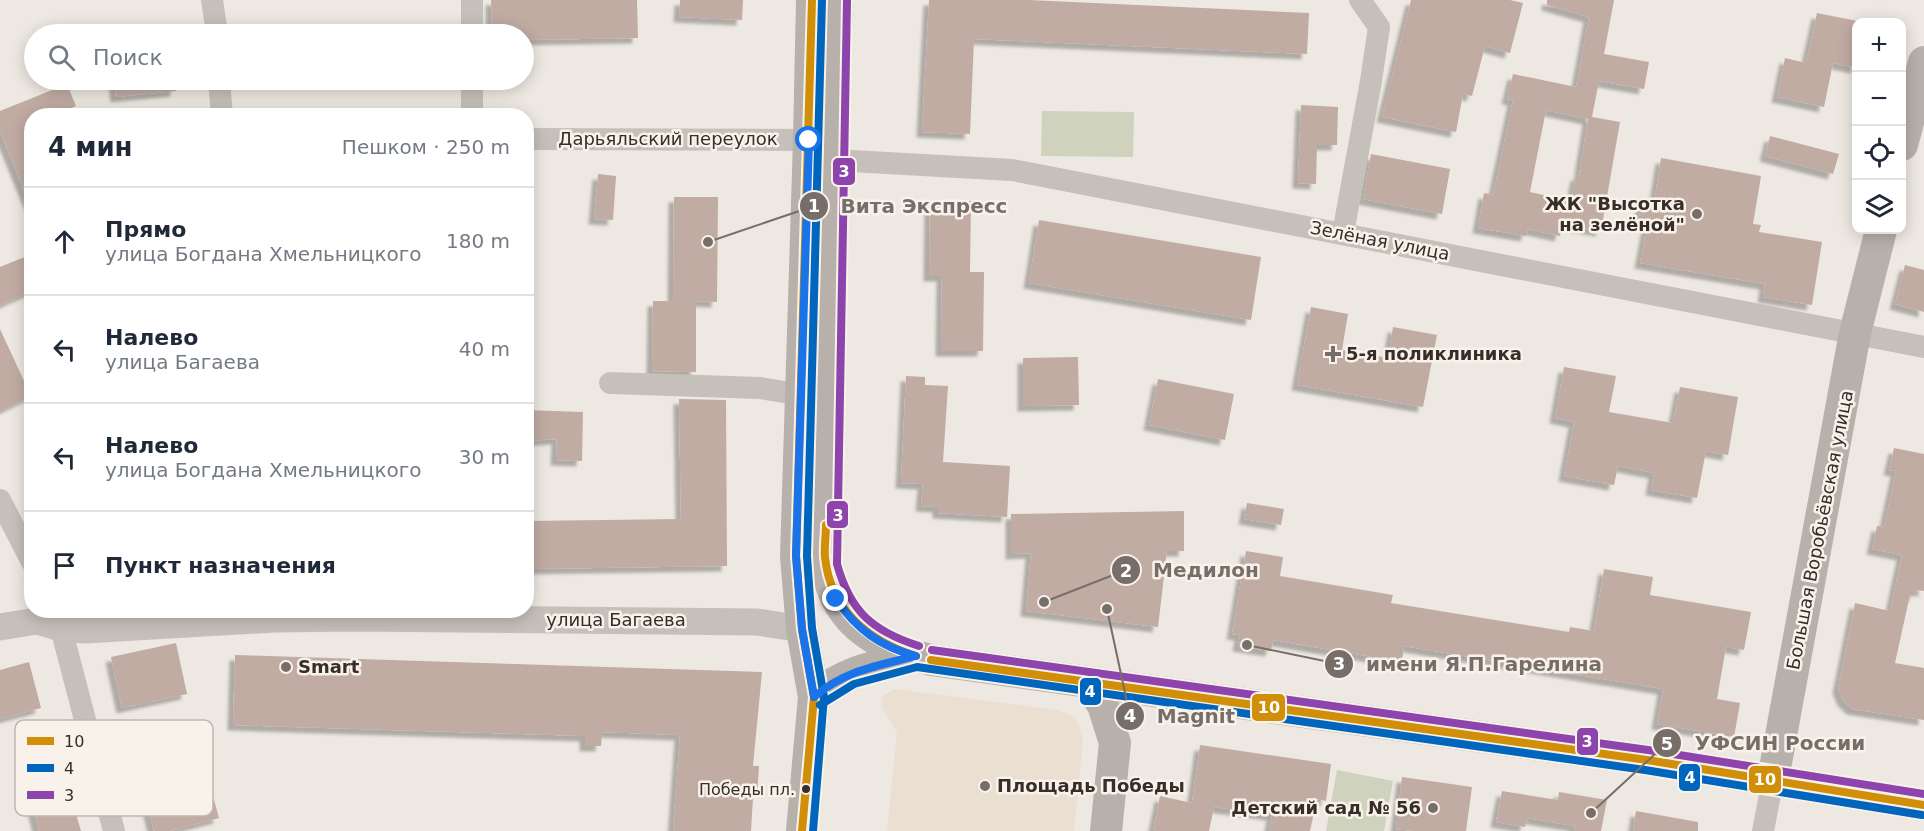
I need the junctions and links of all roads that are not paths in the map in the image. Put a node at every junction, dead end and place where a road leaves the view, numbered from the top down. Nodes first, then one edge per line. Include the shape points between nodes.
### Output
1 (212, 0) edge
2 (472, 0) edge
3 (812, 0) edge
4 (837, 0) edge
5 (1360, 0) edge
6 (216, 24) edge
7 (472, 24) edge
8 (1924, 62) edge
9 (220, 90) edge
10 (472, 90) edge
11 (221, 108) edge
12 (472, 108) edge
13 (1906, 130) edge
14 (534, 139) edge
15 (809, 140) junction
16 (833, 160) junction
17 (1343, 233) junction
18 (1880, 234) edge
19 (1856, 333) junction
20 (1924, 347) edge
21 (610, 383) dead end
22 (802, 395) junction
23 (0, 500) edge
24 (24, 546) edge
25 (237, 618) edge
26 (354, 618) edge
27 (57, 619) edge
28 (0, 627) edge
29 (802, 629) junction
30 (916, 656) junction
31 (1088, 682) junction
32 (814, 697) junction
33 (1202, 698) junction
34 (84, 720) edge
35 (1115, 743) junction
36 (1773, 779) junction
37 (1924, 805) edge
38 (110, 816) edge
39 (114, 831) edge
40 (802, 831) edge
41 (1106, 831) edge
42 (1763, 831) edge

1 - 6 street
2 - 7 street
3 - 15 main road
4 - 16 main road
5 - 17 street via 1379,27
8 - 13 main road
9 - 11 street
10 - 12 street
14 - 15 street, Дарьяльский переулок
15 - 22 main road
16 - 17 street, Зелёная улица via 1012,170
16 - 30 main road via 826,565 836,599 846,614 885,646
17 - 19 street, Зелёная улица
18 - 19 main road, Большая Воробьёвская улица
19 - 20 street, Зелёная улица
19 - 36 main road, Большая Воробьёвская улица
21 - 22 street via 760,388
22 - 29 main road via 796,556
23 - 24 street
25 - 27 street, улица Багаева via 85,630
26 - 29 street, улица Багаева via 757,621
27 - 28 street, улица Багаева
27 - 34 street
29 - 32 main road
30 - 31 main road
30 - 32 main road via 856,671 826,686
31 - 33 main road
31 - 35 main road via 1103,705
32 - 40 main road
33 - 35 main road via 1153,699 1132,714
33 - 36 main road
35 - 41 main road
36 - 37 main road
36 - 42 street, Большая Воробьёвская улица
38 - 39 street

